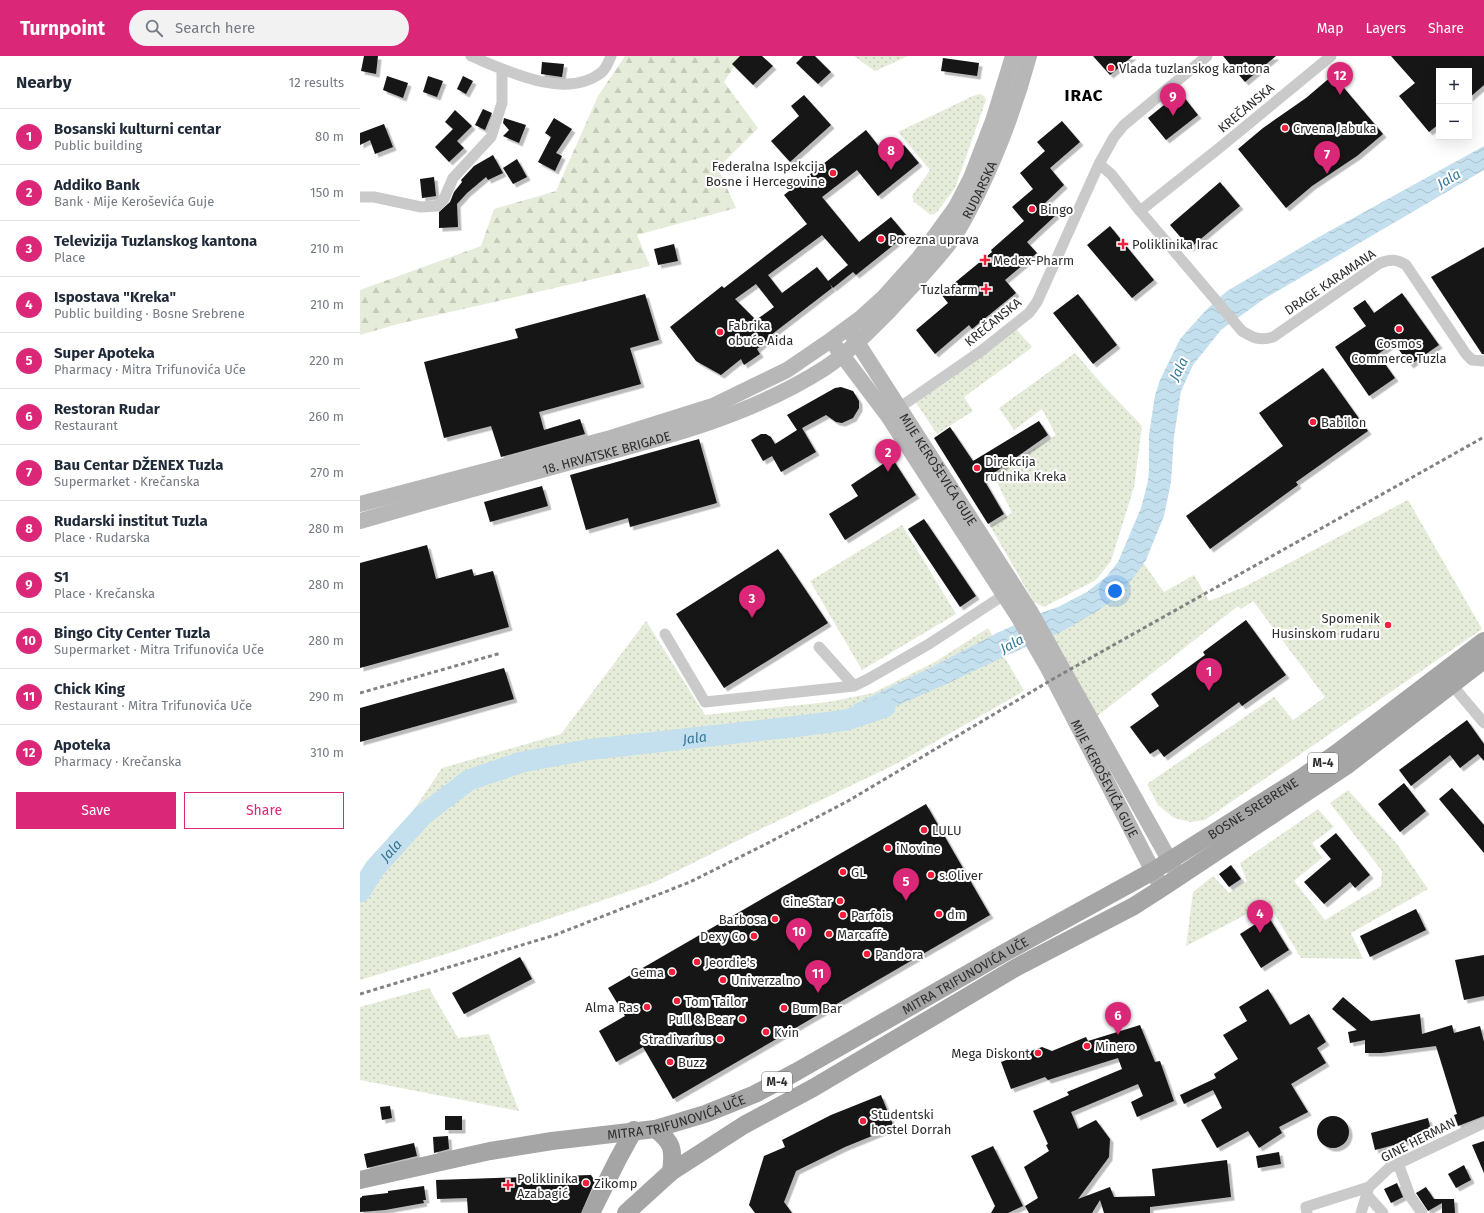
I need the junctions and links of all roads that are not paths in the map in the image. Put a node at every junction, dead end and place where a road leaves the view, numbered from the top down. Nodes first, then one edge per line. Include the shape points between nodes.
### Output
1 (471, 56) edge
2 (612, 56) edge
3 (1013, 56) edge
4 (1029, 56) edge
5 (1207, 56) edge
6 (1331, 56) edge
7 (502, 69) junction
8 (1099, 164) junction
9 (360, 197) edge
10 (1140, 211) junction
11 (848, 328) junction
12 (831, 340) junction
13 (858, 342) junction
14 (842, 355) junction
15 (1484, 361) edge
16 (894, 412) junction
17 (360, 504) edge
18 (360, 522) edge
19 (1010, 592) junction
20 (665, 634) dead end
21 (1484, 641) edge
22 (819, 647) dead end
23 (1484, 660) edge
24 (1053, 665) junction
25 (1452, 685) junction
26 (854, 686) junction
27 (1484, 723) edge
28 (1169, 860) junction
29 (1153, 871) junction
30 (1178, 877) junction
31 (1162, 888) junction
32 (1484, 1123) edge
33 (655, 1129) junction
34 (634, 1130) junction
35 (1398, 1163) junction
36 (672, 1172) junction
37 (360, 1180) edge
38 (1368, 1191) junction
39 (591, 1213) edge
40 (626, 1213) edge
41 (1307, 1213) edge
42 (1361, 1213) edge
43 (1383, 1213) edge
44 (1422, 1213) edge

1 - 7 street
2 - 7 street via 603,71 583,82 560,84 534,81
3 - 11 main road, RUDARSKA via 993,121 971,178 956,207 919,258 883,298
4 - 13 main road, RUDARSKA via 1007,128 967,214 928,270
5 - 8 street, KREČANSKA via 1124,125
6 - 10 street, KREČANSKA
7 - 9 street via 502,103 491,137 453,178 444,198 437,206 421,207 374,197
8 - 10 street via 1111,174
8 - 16 street, KREČANSKA via 1037,302 1029,313 981,351
10 - 15 street, DRAGE KARAMANA via 1242,331 1254,338 1264,340 1273,337 1380,263 1398,260 1406,265 1466,354 1472,360
11 - 12 main road, RUDARSKA
11 - 13 main road, MIJE KEROŠEVIĆA GUJE
12 - 14 main road, MIJE KEROŠEVIĆA GUJE
12 - 17 main road, 18. HRVATSKE BRIGADE via 787,370 713,406 610,438
13 - 14 main road, RUDARSKA
13 - 16 main road, MIJE KEROŠEVIĆA GUJE
14 - 16 main road, MIJE KEROŠEVIĆA GUJE
14 - 18 main road, 18. HRVATSKE BRIGADE via 797,384 718,419
16 - 19 main road, MIJE KEROŠEVIĆA GUJE
19 - 24 main road, MIJE KEROŠEVIĆA GUJE
19 - 26 street via 929,644
20 - 26 street via 705,702
21 - 28 main road, BOSNE SREBRENE / M-4 via 1304,776
22 - 26 street
23 - 25 main road, BOSNE SREBRENE / M-4
24 - 28 main road, MIJE KEROŠEVIĆA GUJE
24 - 29 main road, MIJE KEROŠEVIĆA GUJE
25 - 27 street
25 - 30 main road, BOSNE SREBRENE / M-4 via 1346,766
28 - 29 main road, BOSNE SREBRENE / M-4
28 - 30 main road, MIJE KEROŠEVIĆA GUJE
29 - 31 main road, MIJE KEROŠEVIĆA GUJE
29 - 33 main road, MITRA TRIFUNOVIĆA UČE / M-4 via 755,1094 705,1114
30 - 31 main road, MITRA TRIFUNOVIĆA UČE / M-4
31 - 36 main road, MITRA TRIFUNOVIĆA UČE / M-4 via 1134,906 1017,967 812,1088 744,1125
32 - 35 street, GINE HERMAN
33 - 34 main road, MITRA TRIFUNOVIĆA UČE / M-4
33 - 36 main road via 671,1146
34 - 37 main road, MITRA TRIFUNOVIĆA UČE / M-4 via 490,1152
34 - 39 main road
35 - 38 street, GINE HERMAN via 1389,1168
35 - 44 street via 1410,1196
36 - 40 main road, MITRA TRIFUNOVIĆA UČE / M-4
38 - 41 street, GINE HERMAN via 1306,1207
38 - 42 street, GINE HERMAN
38 - 43 street

